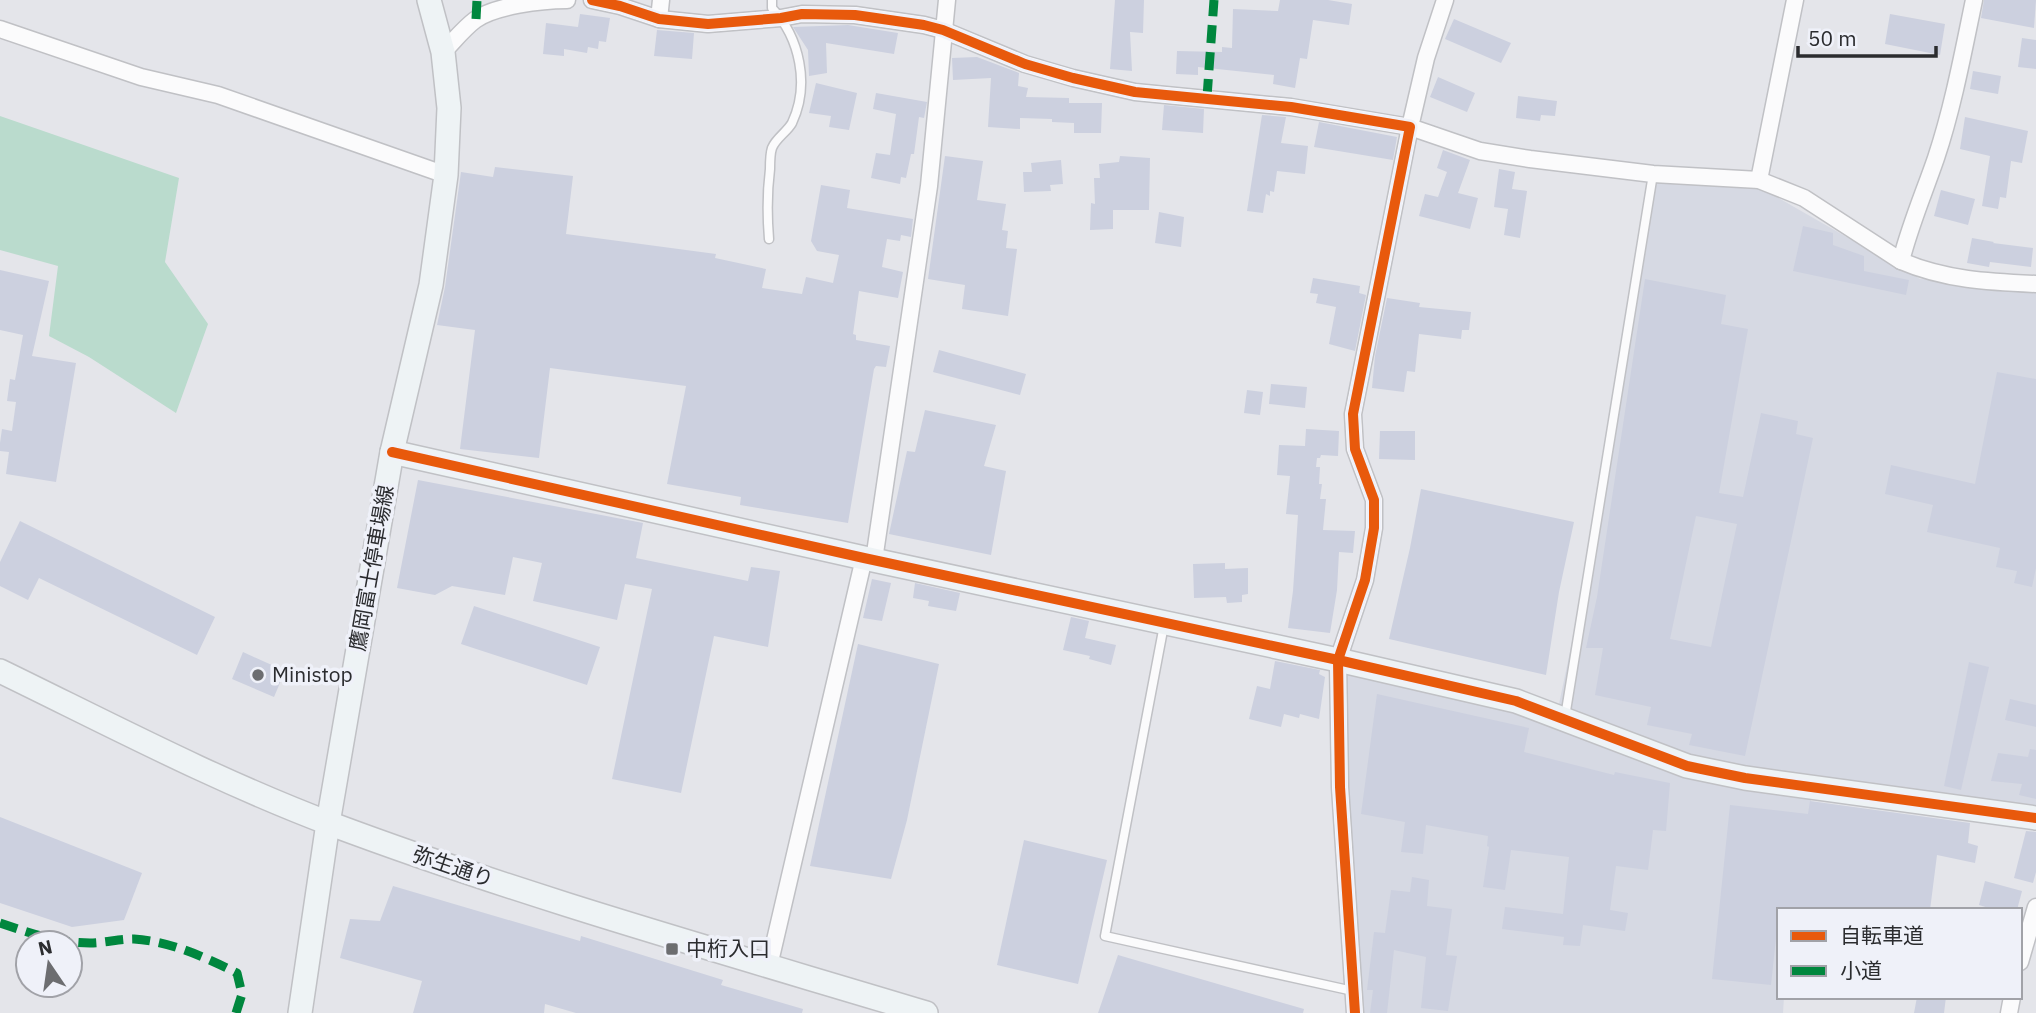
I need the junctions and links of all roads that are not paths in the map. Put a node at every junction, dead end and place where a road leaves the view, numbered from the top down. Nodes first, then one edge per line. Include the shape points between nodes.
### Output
1 (429, 0) edge
2 (567, 0) edge
3 (592, 0) edge
4 (661, 0) edge
5 (772, 0) edge
6 (947, 0) edge
7 (1445, 0) edge
8 (1794, 0) edge
9 (1974, 0) edge
10 (781, 18) junction
11 (659, 19) junction
12 (0, 29) edge
13 (943, 30) junction
14 (443, 52) junction
15 (1410, 127) junction
16 (1653, 174) junction
17 (446, 175) junction
18 (1759, 180) junction
19 (769, 239) dead end
20 (1901, 261) junction
21 (2036, 284) edge
22 (392, 452) junction
23 (869, 559) junction
24 (1165, 622) junction
25 (1338, 660) junction
26 (0, 671) edge
27 (1565, 718) junction
28 (2036, 818) edge
29 (328, 823) junction
30 (2036, 906) edge
31 (2022, 955) edge
32 (769, 965) junction
33 (1353, 991) junction
34 (300, 1013) edge
35 (926, 1013) edge
36 (1355, 1013) edge

1 - 14 street, 鷹岡富士停車場線
2 - 14 street via 534,3 476,19
3 - 11 street
4 - 11 street
5 - 10 lane via 772,8
6 - 13 street
7 - 15 street
8 - 18 street
9 - 20 street via 1953,98
10 - 11 street via 708,24
10 - 13 street via 855,15
10 - 19 lane via 797,49 800,94 792,124 772,147 766,208
12 - 17 street via 141,76 218,95
13 - 15 street via 1025,64 1135,92 1291,107
13 - 23 street via 929,186
14 - 17 street, 鷹岡富士停車場線 via 449,108
15 - 16 street via 1480,151
15 - 25 street via 1353,414 1355,449 1374,499 1374,528 1365,580
16 - 18 street
16 - 27 lane
17 - 22 street, 鷹岡富士停車場線 via 431,285
18 - 20 street via 1804,198
20 - 21 street via 1973,281
22 - 23 street
22 - 29 street, 鷹岡富士停車場線
23 - 24 street
23 - 32 street
24 - 25 street
24 - 33 lane via 1105,936
25 - 27 street via 1516,701
25 - 33 street via 1340,787
26 - 29 street, 弥生通り via 174,757
27 - 28 street via 1687,766
29 - 32 street, 弥生通り via 473,876
29 - 34 street, 鷹岡富士停車場線
30 - 31 street
32 - 35 street, 弥生通り
33 - 36 street

